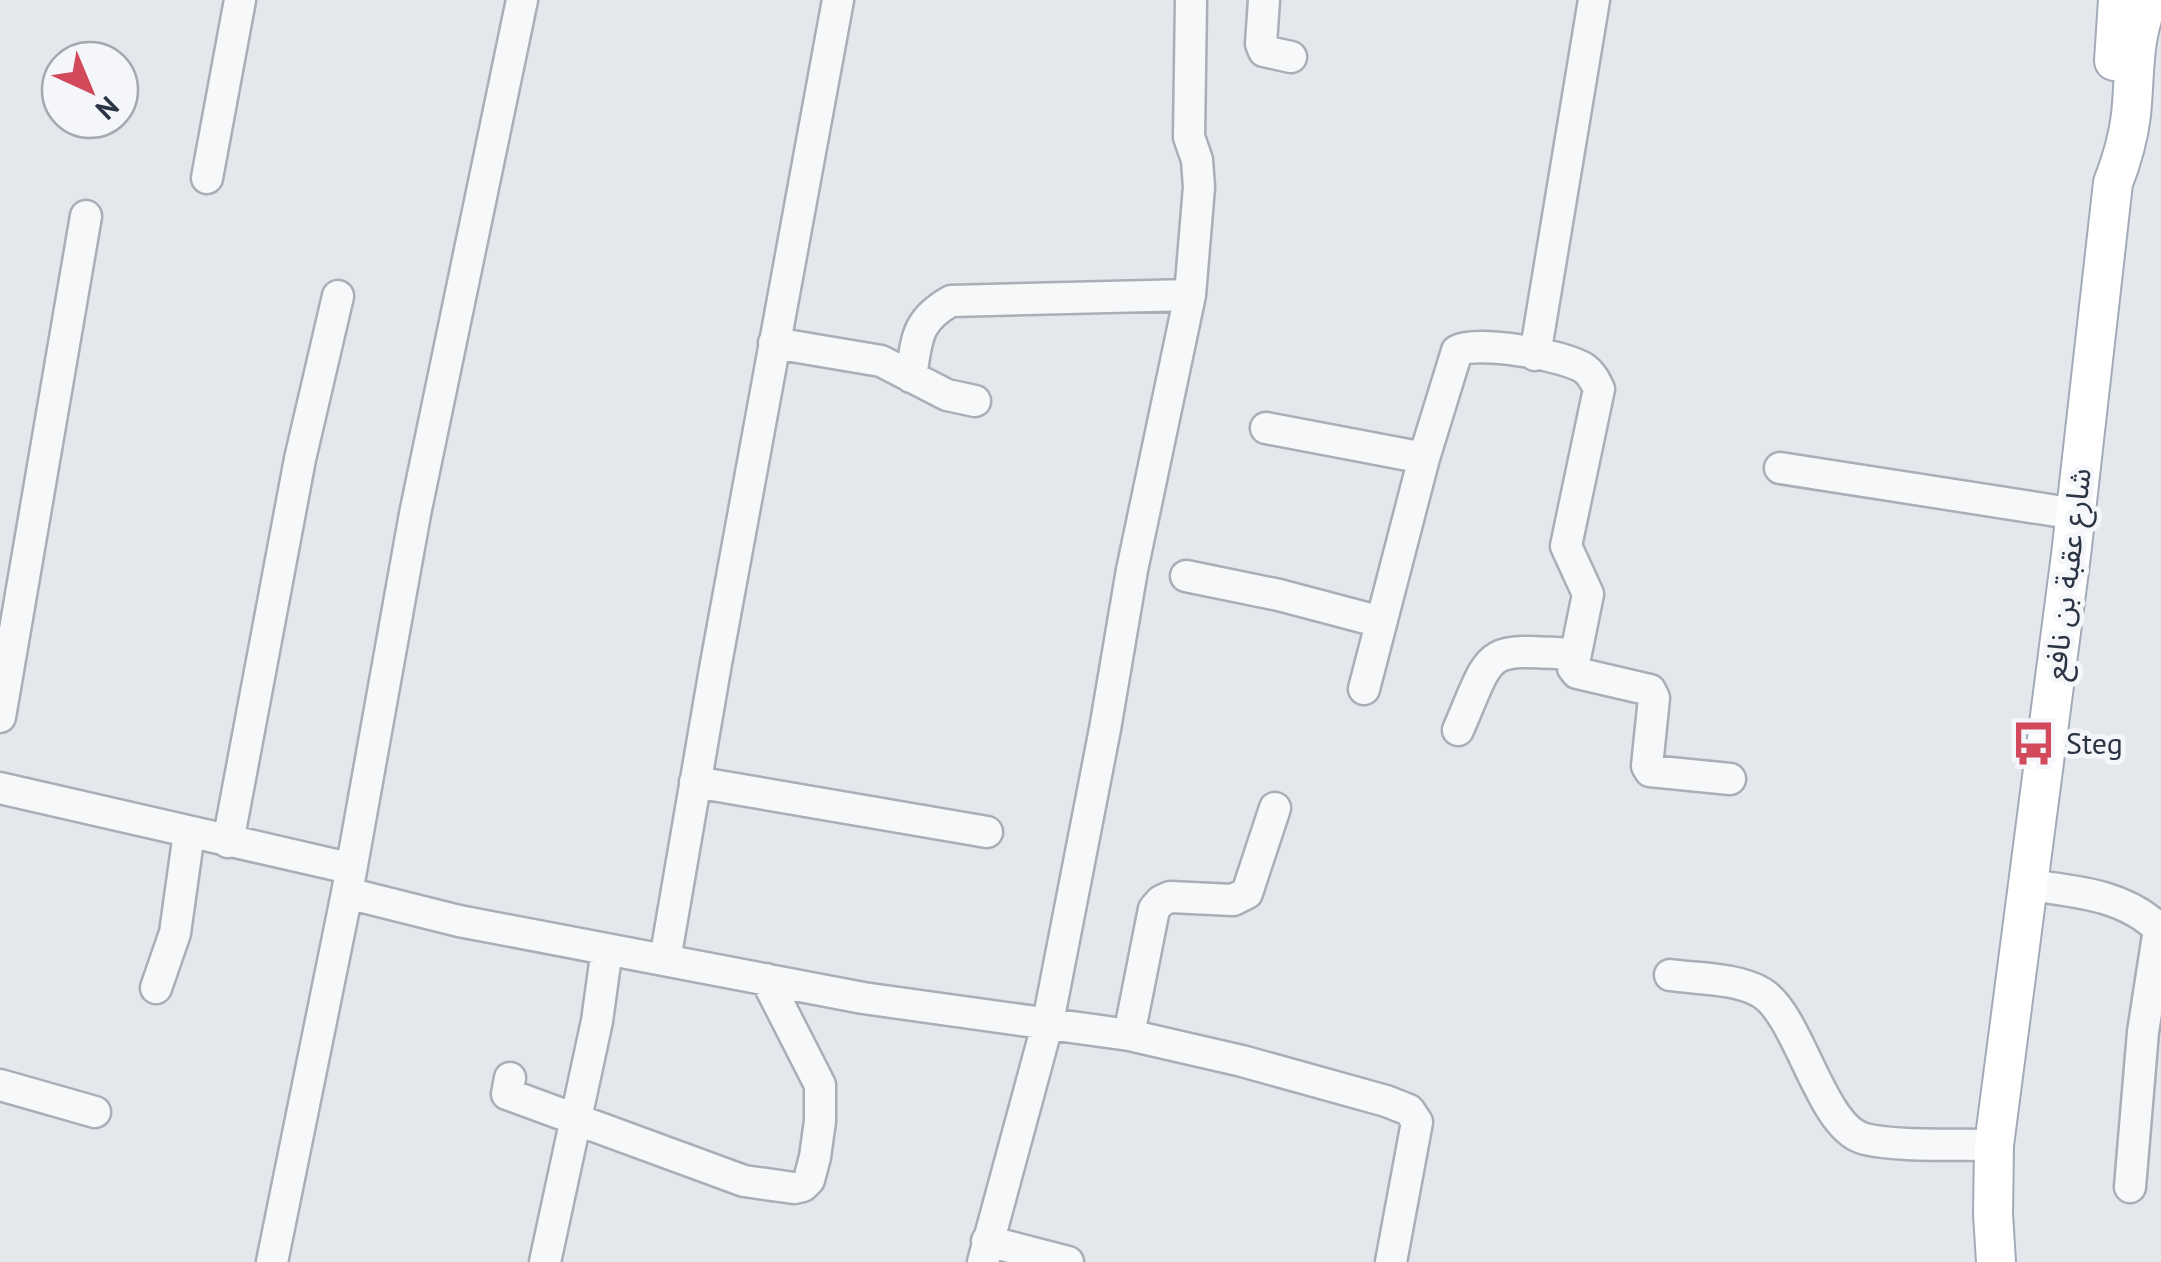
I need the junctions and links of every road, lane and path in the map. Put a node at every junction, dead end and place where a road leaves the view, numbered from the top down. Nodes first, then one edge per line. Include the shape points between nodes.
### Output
1 (240, 0) edge
2 (522, 0) edge
3 (838, 0) edge
4 (1191, 0) edge
5 (1264, 0) edge
6 (1594, 0) edge
7 (2149, 0) edge
8 (2112, 8) edge
9 (1291, 57) dead end
10 (206, 178) dead end
11 (2114, 183) junction
12 (86, 216) dead end
13 (1190, 295) junction
14 (338, 296) dead end
15 (774, 342) junction
16 (1534, 355) junction
17 (911, 376) junction
18 (974, 401) dead end
19 (1266, 428) dead end
20 (1424, 458) junction
21 (1780, 468) dead end
22 (2076, 514) junction
23 (1186, 576) dead end
24 (1381, 622) junction
25 (1574, 654) junction
26 (1364, 689) dead end
27 (0, 717) edge
28 (1458, 730) dead end
29 (1730, 780) dead end
30 (696, 782) junction
31 (0, 788) edge
32 (1275, 808) dead end
33 (988, 832) dead end
34 (188, 833) junction
35 (228, 842) junction
36 (348, 881) junction
37 (2028, 885) junction
38 (2160, 930) edge
39 (607, 949) junction
40 (665, 960) junction
41 (1670, 974) dead end
42 (766, 980) junction
43 (156, 988) dead end
44 (1048, 1022) junction
45 (1130, 1035) junction
46 (510, 1078) dead end
47 (0, 1085) edge
48 (95, 1112) dead end
49 (575, 1118) junction
50 (1994, 1145) junction
51 (2130, 1186) dead end
52 (985, 1251) edge
53 (272, 1262) edge
54 (544, 1262) edge
55 (1068, 1262) edge
56 (1391, 1262) edge
57 (1996, 1262) edge

1 - 10 street
2 - 36 street via 415,514
3 - 15 street
4 - 13 street via 1190,137 1199,187
5 - 9 street via 1264,51
6 - 16 street
7 - 11 main road, شارع عقبة بن نافع via 2136,51 2126,150
8 - 11 main road, شارع عقبة بن نافع via 2108,148
11 - 22 main road, شارع عقبة بن نافع
12 - 27 street
13 - 17 street via 950,302 932,311 918,330
13 - 44 street
14 - 35 street via 300,459
15 - 17 street via 866,357
15 - 30 street
16 - 20 street via 1476,346 1457,351
16 - 25 street via 1587,370 1599,389 1566,546 1588,594
17 - 18 street
19 - 20 street
20 - 24 street
21 - 22 street
22 - 37 main road, شارع عقبة بن نافع
23 - 24 street
24 - 26 street
25 - 28 street via 1499,654 1486,667
25 - 29 street via 1576,672 1650,690 1650,771
30 - 33 street
30 - 40 street
31 - 34 street
32 - 45 street via 1247,892 1233,900 1170,897 1154,910
34 - 35 street
34 - 43 street via 175,934
35 - 36 street
36 - 39 street via 459,921
36 - 53 street
37 - 38 street via 2107,899 2139,911
37 - 50 main road, شارع عقبة بن نافع
38 - 51 street via 2143,1032
39 - 40 street
39 - 49 street
40 - 42 street
41 - 50 street via 1761,993 1837,1118 1862,1138
42 - 44 street
42 - 49 street via 820,1085 814,1157 803,1186 744,1181
44 - 45 street
44 - 52 street
45 - 56 street via 1409,1110 1417,1122
46 - 49 street via 507,1094
47 - 48 street
49 - 54 street
50 - 57 main road, شارع عقبة بن نافع
52 - 55 street

